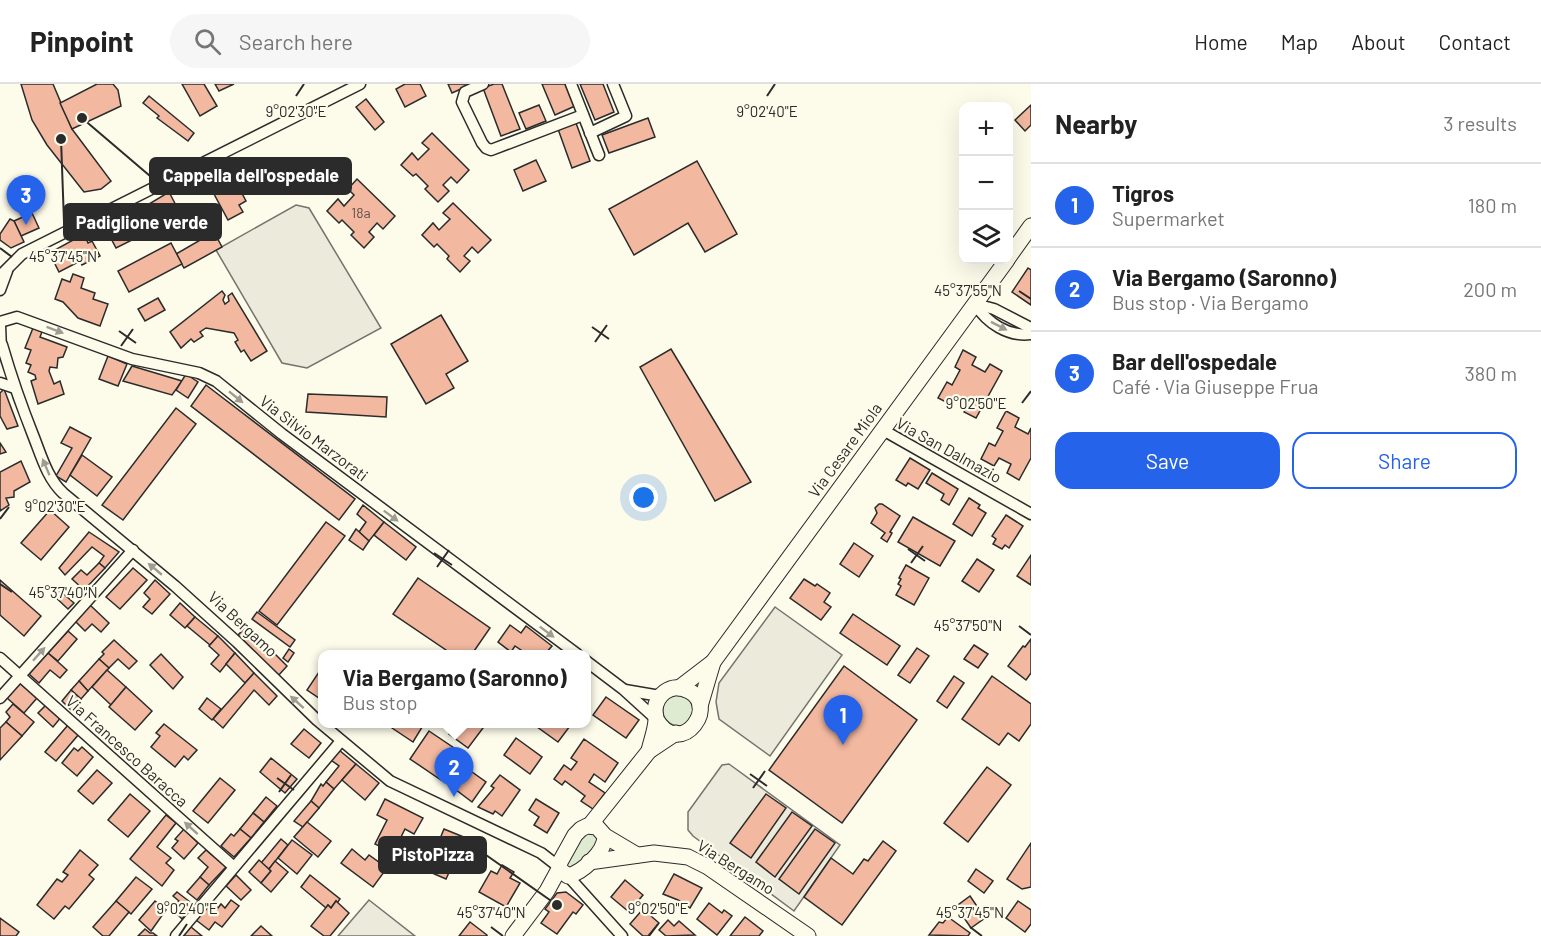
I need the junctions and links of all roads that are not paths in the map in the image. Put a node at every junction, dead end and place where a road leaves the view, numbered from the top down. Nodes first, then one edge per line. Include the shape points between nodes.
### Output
1 (360, 84) edge
2 (483, 84) edge
3 (571, 84) edge
4 (613, 84) edge
5 (583, 115) junction
6 (590, 133) junction
7 (599, 155) dead end
8 (1031, 226) edge
9 (1013, 252) edge
10 (1004, 264) edge
11 (9, 268) junction
12 (0, 276) edge
13 (0, 290) edge
14 (975, 304) junction
15 (0, 323) edge
16 (1031, 328) edge
17 (1031, 334) edge
18 (1, 349) edge
19 (0, 383) edge
20 (15, 388) junction
21 (883, 430) junction
22 (1031, 514) edge
23 (133, 550) junction
24 (572, 650) edge
25 (0, 658) edge
26 (712, 662) junction
27 (591, 666) edge
28 (20, 675) junction
29 (680, 688) junction
30 (623, 689) junction
31 (660, 696) junction
32 (0, 698) edge
33 (700, 706) junction
34 (656, 719) junction
35 (318, 721) edge
36 (326, 728) edge
37 (676, 734) junction
38 (341, 741) junction
39 (649, 751) junction
40 (599, 831) junction
41 (637, 855) junction
42 (234, 867) junction
43 (570, 867) junction
44 (176, 936) edge
45 (513, 936) edge
46 (622, 936) edge
47 (808, 936) edge

1 - 11 street via 22,254
2 - 5 street via 465,92 462,102 482,143 490,150
3 - 5 street
4 - 6 street via 626,116
5 - 6 street
6 - 7 street
8 - 9 street, Via Cesare Miola
10 - 14 street, Via Cesare Miola
11 - 12 street
11 - 13 street
14 - 16 street
14 -> 17 street via 988,321 1001,329
14 - 21 street, Via Cesare Miola
15 - 18 street, Via Bergamo
15 -> 24 street, Via Silvio Marzorati via 17,317 132,359 199,372 216,381
18 - 20 street, Via Bergamo
19 - 20 street
23 -> 20 street, Via Bergamo via 55,485
21 - 22 street, Via San Dalmazio
21 - 26 street, Via Cesare Miola
28 -> 23 street
35 -> 23 street, Via Bergamo
25 - 28 street, Via Francesco Baracca
26 - 29 street, Via Cesare Miola
26 - 33 street, Via Cesare Miola
27 - 30 street
28 - 32 street
42 -> 28 street, Via Francesco Baracca
29 - 31 street, Via Cesare Miola
29 - 33 street via 694,694
30 - 31 street
30 - 34 street
31 - 34 street, Via Cesare Miola
33 - 37 street, Via Cesare Miola via 695,726
34 - 37 street via 663,729
34 - 39 street, Via Cesare Miola
38 -> 36 street, Via Bergamo
37 - 39 street, Via Cesare Miola
38 - 42 street
38 - 43 street, Via Bergamo via 390,781
39 - 40 street, Via Cesare Miola via 616,794
40 - 41 street
40 - 43 street, Via Cesare Miola via 603,846
40 - 43 street via 584,826 577,832
41 - 43 street, Via Bergamo
41 - 47 street, Via Bergamo via 666,853 688,857
42 - 44 street
43 - 45 street
43 - 46 street via 587,897

